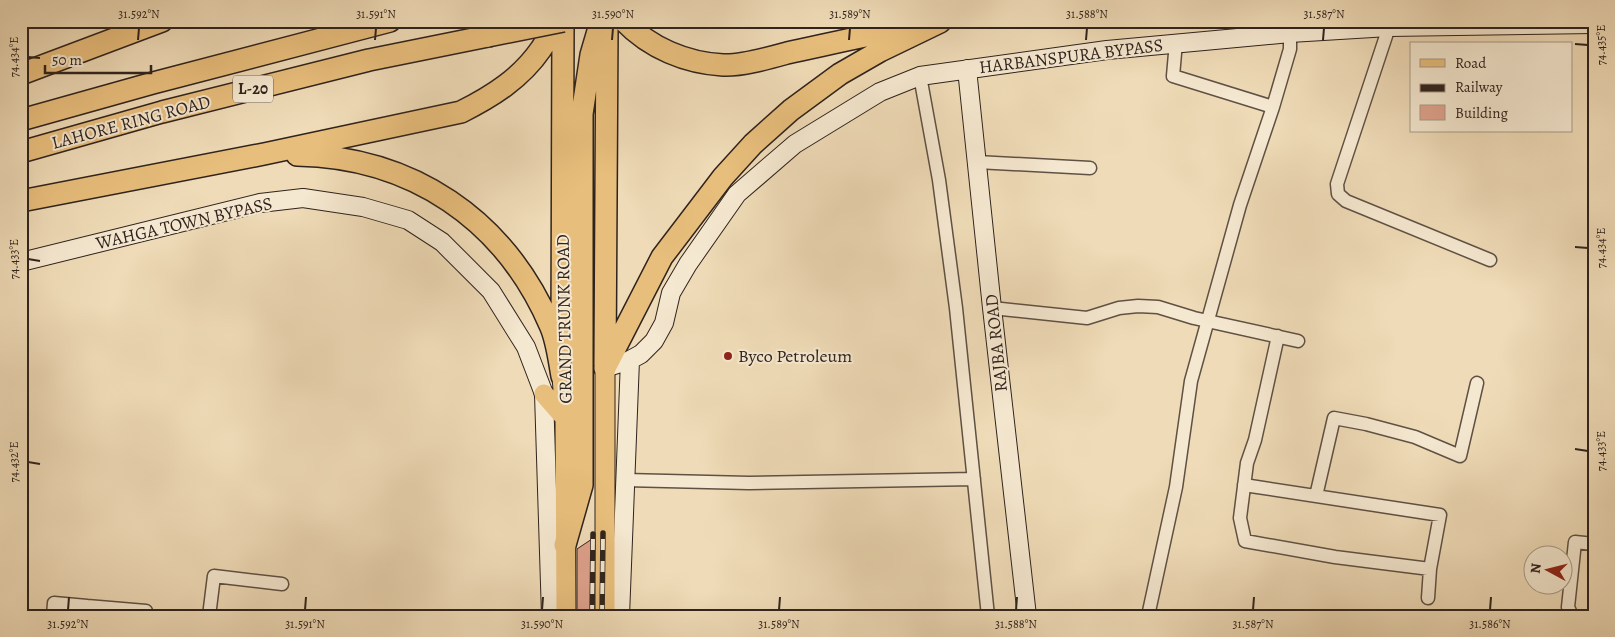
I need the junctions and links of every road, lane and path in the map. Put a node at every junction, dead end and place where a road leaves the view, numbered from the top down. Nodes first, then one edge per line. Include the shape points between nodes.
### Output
1 (162, 21) edge
2 (390, 21) edge
3 (556, 21) edge
4 (563, 21) edge
5 (571, 21) edge
6 (601, 21) edge
7 (607, 21) edge
8 (624, 21) edge
9 (944, 21) edge
10 (940, 22) edge
11 (1456, 23) edge
12 (1594, 24) edge
13 (1389, 27) junction
14 (1290, 33) junction
15 (1176, 42) junction
16 (591, 55) junction
17 (967, 69) junction
18 (21, 74) edge
19 (920, 76) junction
20 (606, 90) junction
21 (1273, 107) junction
22 (21, 120) edge
23 (21, 152) edge
24 (264, 154) junction
25 (977, 162) junction
26 (1090, 168) dead end
27 (21, 201) edge
28 (1490, 260) dead end
29 (21, 262) edge
30 (992, 308) junction
31 (1208, 321) junction
32 (1278, 336) junction
33 (1298, 341) dead end
34 (630, 360) junction
35 (605, 368) junction
36 (562, 376) junction
37 (1477, 383) dead end
38 (544, 394) junction
39 (565, 418) junction
40 (974, 479) junction
41 (625, 480) junction
42 (1244, 485) junction
43 (1316, 496) junction
44 (1594, 544) edge
45 (565, 545) junction
46 (1430, 569) junction
47 (282, 584) dead end
48 (1428, 598) dead end
49 (87, 611) edge
50 (53, 616) edge
51 (146, 616) edge
52 (209, 616) edge
53 (550, 616) edge
54 (566, 616) edge
55 (605, 616) edge
56 (620, 616) edge
57 (988, 616) edge
58 (1027, 616) edge
59 (1148, 616) edge
60 (1572, 616) edge

1 - 18 highway
2 - 22 highway, LAHORE RING ROAD / L-20
3 - 24 highway via 542,48 521,74 489,98 462,112
4 - 23 highway, LAHORE RING ROAD / L-20, bridge via 360,62
4 - 36 highway, GRAND TRUNK ROAD
5 - 16 highway
6 - 16 highway
7 - 20 highway
8 - 10 highway via 646,40 669,53 725,66
9 - 10 highway
10 - 35 highway via 840,74 791,110 753,144 723,177 662,257
11 - 12 street, HARBANSPURA BYPASS
11 - 13 street, HARBANSPURA BYPASS
13 - 14 street, HARBANSPURA BYPASS
13 - 28 street via 1337,184 1338,194 1346,201
14 - 15 street, HARBANSPURA BYPASS
14 - 21 street via 1290,49
15 - 17 street, HARBANSPURA BYPASS
15 - 21 street via 1173,76
16 - 20 highway
16 - 45 highway via 582,114 582,485
17 - 19 street, HARBANSPURA BYPASS
17 - 25 street, RAJBA ROAD
19 - 34 street, HARBANSPURA BYPASS via 880,92 795,144 737,194 671,293 659,333 648,348
19 - 40 street via 939,180
20 - 35 highway
21 - 31 street via 1240,205
24 - 27 highway
24 - 36 highway via 344,158 393,171 432,189 470,215 506,250 530,283 551,327
25 - 26 street
25 - 30 street, RAJBA ROAD
29 - 38 street, WAHGA TOWN BYPASS via 260,202 303,198 362,207 408,220 442,242 491,291 526,347
30 - 31 street via 1088,318 1119,308 1158,307
30 - 58 street, RAJBA ROAD
31 - 32 street
31 - 59 street via 1191,381 1176,487
32 - 33 street
32 - 42 street
34 - 35 street, HARBANSPURA BYPASS
34 - 41 street
35 - 55 main road
36 - 39 main road, GRAND TRUNK ROAD
37 - 43 street via 1460,456 1415,437 1334,418
38 - 39 main road
38 - 53 street, WAHGA TOWN BYPASS
39 - 45 main road, GRAND TRUNK ROAD
40 - 41 street via 749,483
40 - 57 street
41 - 56 street
42 - 43 street
42 - 46 street via 1240,518 1245,540 1335,557
43 - 46 street via 1440,516
44 - 60 street via 1574,542 1568,607
45 - 54 main road, GRAND TRUNK ROAD
46 - 48 street
47 - 52 street via 214,576
49 - 50 street via 54,603
49 - 51 street via 146,612

